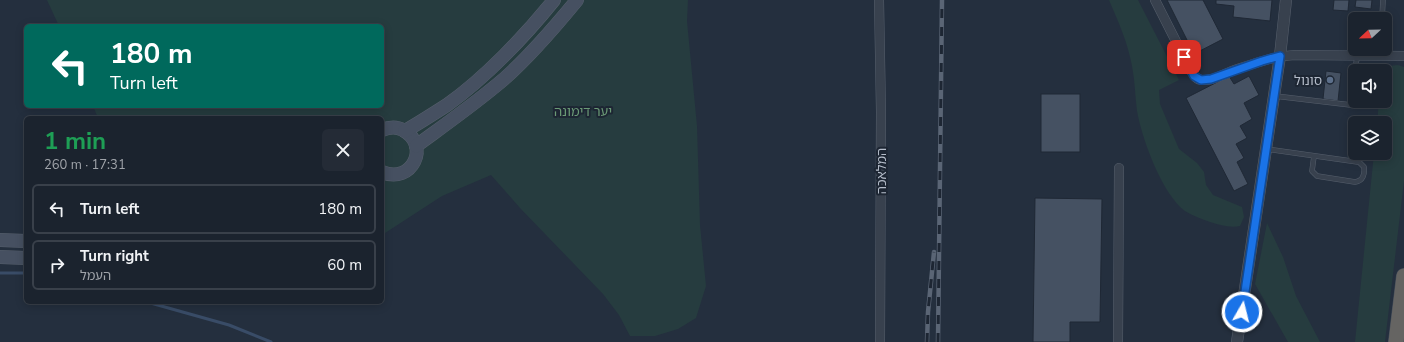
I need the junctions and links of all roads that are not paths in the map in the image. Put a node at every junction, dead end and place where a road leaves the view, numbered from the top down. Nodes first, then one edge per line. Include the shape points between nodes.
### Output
1 (554, 0) edge
2 (577, 0) edge
3 (879, 0) edge
4 (1155, 0) edge
5 (1286, 0) edge
6 (1383, 0) edge
7 (1382, 12) edge
8 (1392, 55) edge
9 (1280, 56) junction
10 (1362, 56) edge
11 (1404, 56) edge
12 (1357, 57) junction
13 (1356, 64) edge
14 (1274, 96) junction
15 (1348, 105) edge
16 (384, 128) edge
17 (405, 131) junction
18 (416, 146) junction
19 (1266, 149) junction
20 (1314, 156) junction
21 (1118, 168) dead end
22 (384, 173) edge
23 (0, 240) edge
24 (24, 241) edge
25 (0, 257) edge
26 (24, 258) edge
27 (1404, 276) edge
28 (880, 342) edge
29 (1118, 342) edge
30 (1237, 342) edge
31 (1396, 342) edge

1 - 17 main road via 521,38 488,70 447,104
2 - 18 main road via 534,50 504,79
3 - 28 street, המלאכה
4 - 9 street via 1191,71 1198,79 1206,80
5 - 9 street
6 - 7 lane
8 - 11 street
9 - 12 street
9 - 14 street
10 - 12 street
12 - 13 lane
14 - 15 lane
14 - 19 street
16 - 17 main road via 399,128
17 - 18 main road
18 - 22 main road via 413,164 407,170 392,175
19 - 20 lane
19 - 30 street
20 - 20 lane via 1363,165 1361,180 1354,182 1315,175 1312,170
21 - 29 street
23 - 24 main road
25 - 26 main road
27 - 31 highway

